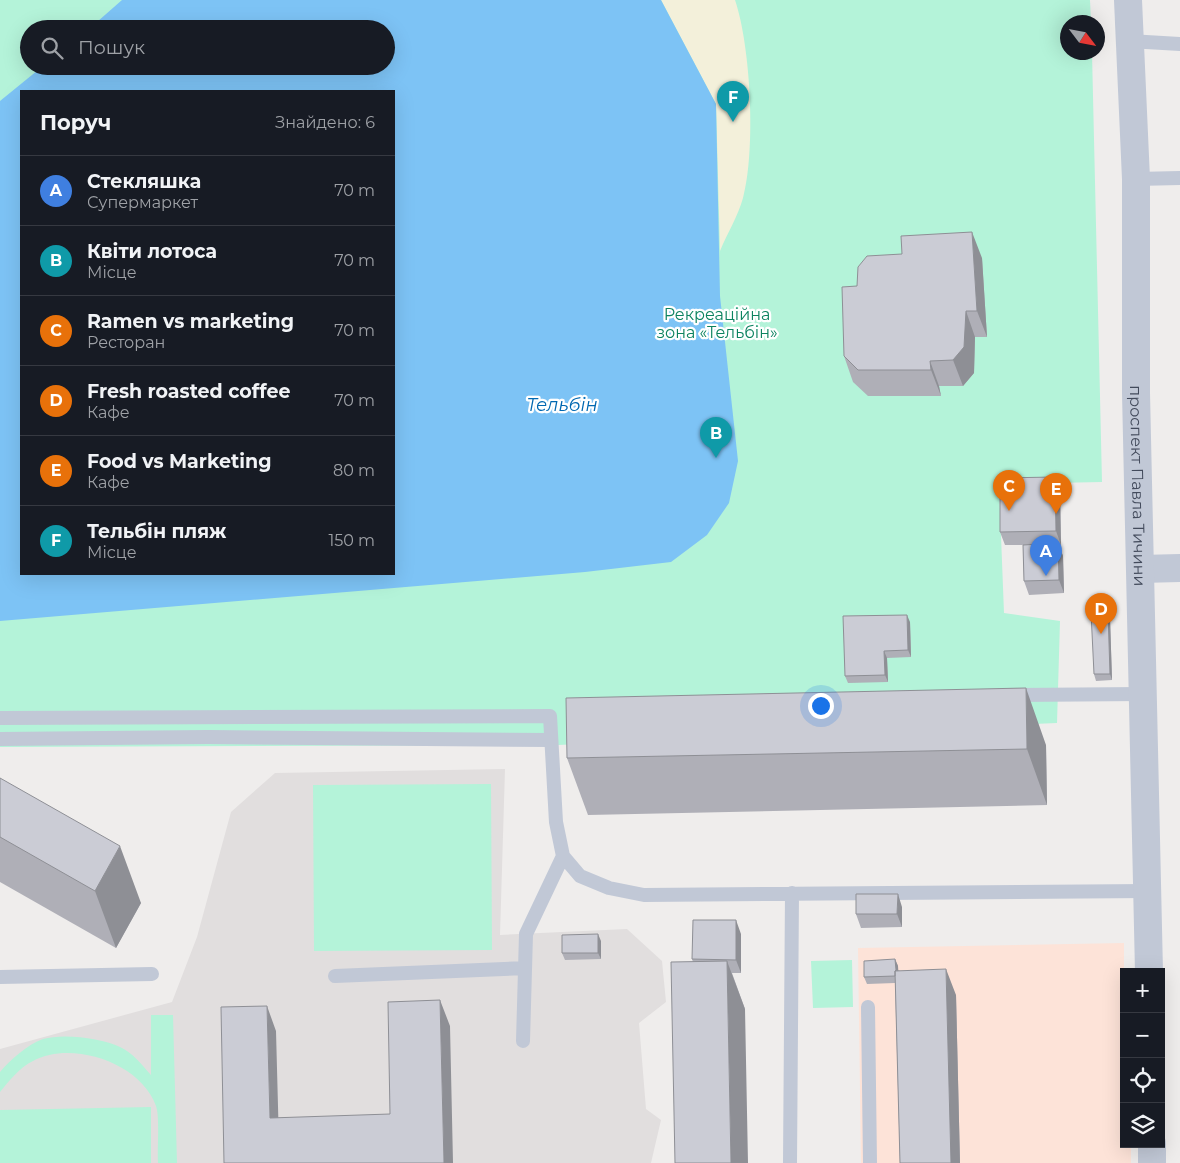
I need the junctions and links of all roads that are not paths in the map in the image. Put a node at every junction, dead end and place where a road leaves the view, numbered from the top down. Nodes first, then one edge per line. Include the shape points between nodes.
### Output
1 (1128, 0) edge
2 (1129, 41) junction
3 (1180, 44) edge
4 (1180, 178) edge
5 (1136, 179) junction
6 (1180, 568) edge
7 (1141, 569) junction
8 (1142, 694) junction
9 (995, 695) edge
10 (0, 718) edge
11 (0, 739) edge
12 (550, 740) junction
13 (563, 856) junction
14 (1148, 891) junction
15 (792, 894) junction
16 (525, 968) junction
17 (1149, 968) edge
18 (152, 974) dead end
19 (335, 976) dead end
20 (0, 977) edge
21 (868, 1007) dead end
22 (523, 1041) dead end
23 (1152, 1148) edge
24 (790, 1163) edge
25 (870, 1163) edge
26 (1152, 1163) edge

1 - 2 street, проспект Павла Тичини
2 - 3 lane
2 - 5 street, проспект Павла Тичини
4 - 5 lane
5 - 7 street, проспект Павла Тичини via 1136,393
6 - 7 street
7 - 8 street, проспект Павла Тичини
8 - 9 lane
8 - 14 street, проспект Павла Тичини
10 - 12 lane via 550,716
11 - 12 lane
12 - 13 lane via 556,822
13 - 15 lane via 580,876 609,888 644,895
13 - 16 lane via 526,934
14 - 15 lane
14 - 17 street, проспект Павла Тичини
15 - 24 lane
16 - 19 lane
16 - 22 lane
18 - 20 lane
21 - 25 lane
23 - 26 street

